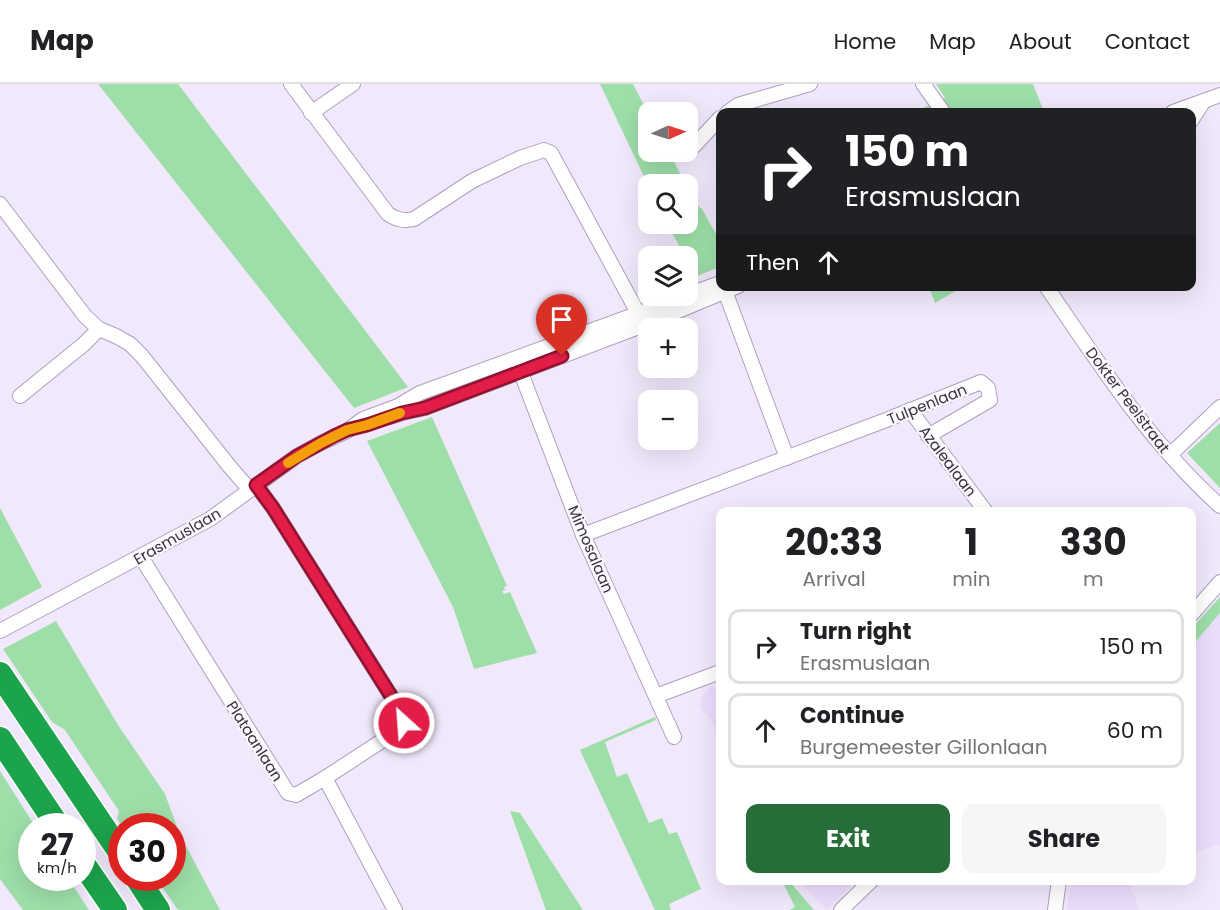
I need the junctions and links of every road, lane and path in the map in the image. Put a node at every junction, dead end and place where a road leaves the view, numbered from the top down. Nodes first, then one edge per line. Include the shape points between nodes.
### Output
1 (291, 84) edge
2 (353, 84) edge
3 (810, 84) edge
4 (923, 84) edge
5 (1220, 95) edge
6 (1204, 101) junction
7 (734, 108) edge
8 (941, 108) edge
9 (1184, 108) edge
10 (311, 113) junction
11 (1196, 113) edge
12 (716, 122) edge
13 (698, 142) edge
14 (0, 204) edge
15 (716, 289) edge
16 (717, 291) edge
17 (729, 291) edge
18 (1049, 291) edge
19 (698, 293) edge
20 (665, 306) edge
21 (640, 318) edge
22 (643, 318) edge
23 (644, 318) edge
24 (638, 320) edge
25 (638, 320) edge
26 (99, 329) junction
27 (515, 357) junction
28 (521, 372) junction
29 (20, 396) dead end
30 (1220, 407) edge
31 (910, 410) junction
32 (347, 430) junction
33 (928, 436) junction
34 (1170, 455) junction
35 (787, 458) junction
36 (253, 488) junction
37 (1220, 506) edge
38 (982, 507) edge
39 (583, 535) junction
40 (141, 557) junction
41 (1220, 582) edge
42 (1196, 609) edge
43 (0, 631) edge
44 (0, 674) edge
45 (716, 674) edge
46 (656, 696) junction
47 (674, 737) dead end
48 (0, 739) edge
49 (325, 778) junction
50 (49, 813) edge
51 (108, 834) edge
52 (96, 882) edge
53 (867, 885) edge
54 (1058, 885) edge
55 (146, 891) edge
56 (115, 910) edge
57 (158, 910) edge
58 (395, 910) edge
59 (841, 910) edge
60 (1055, 910) edge

1 - 10 street
2 - 10 street
3 - 7 street
4 - 8 street
5 - 6 street
6 - 9 street
6 - 11 street
10 - 21 street via 388,214 404,221 414,219 472,181 520,158 544,150 550,153
12 - 13 street
14 - 26 street
15 - 19 street
16 - 23 street
17 - 35 street
18 - 34 street, Dokter Peelstraat via 1129,406
20 - 22 street
24 - 27 street
25 - 28 street
26 - 29 street
26 - 36 street via 130,344 142,356 230,467
27 - 28 street, Mimosalaan
27 - 32 street via 420,393
28 - 32 street via 425,408
28 - 39 street, Mimosalaan
30 - 34 street
31 - 33 street, Azalealaan
31 - 33 street, Tulpenlaan via 981,382 988,388 990,400
31 - 35 street, Tulpenlaan
32 - 36 street, Erasmuslaan via 297,456
33 - 38 street, Azalealaan
34 - 37 street, Dokter Peelstraat
35 - 39 street, Tulpenlaan
36 - 40 street, Erasmuslaan via 210,519
36 - 49 street via 273,508 403,715 400,729
39 - 46 street, Mimosalaan
40 - 43 street, Erasmuslaan
40 - 49 street, Plataanlaan via 288,794 296,795
41 - 42 street
44 - 51 highway
45 - 46 street
46 - 47 street, Mimosalaan
48 - 50 highway
49 - 58 street
52 - 56 highway
53 - 59 street
54 - 60 street
55 - 57 highway

